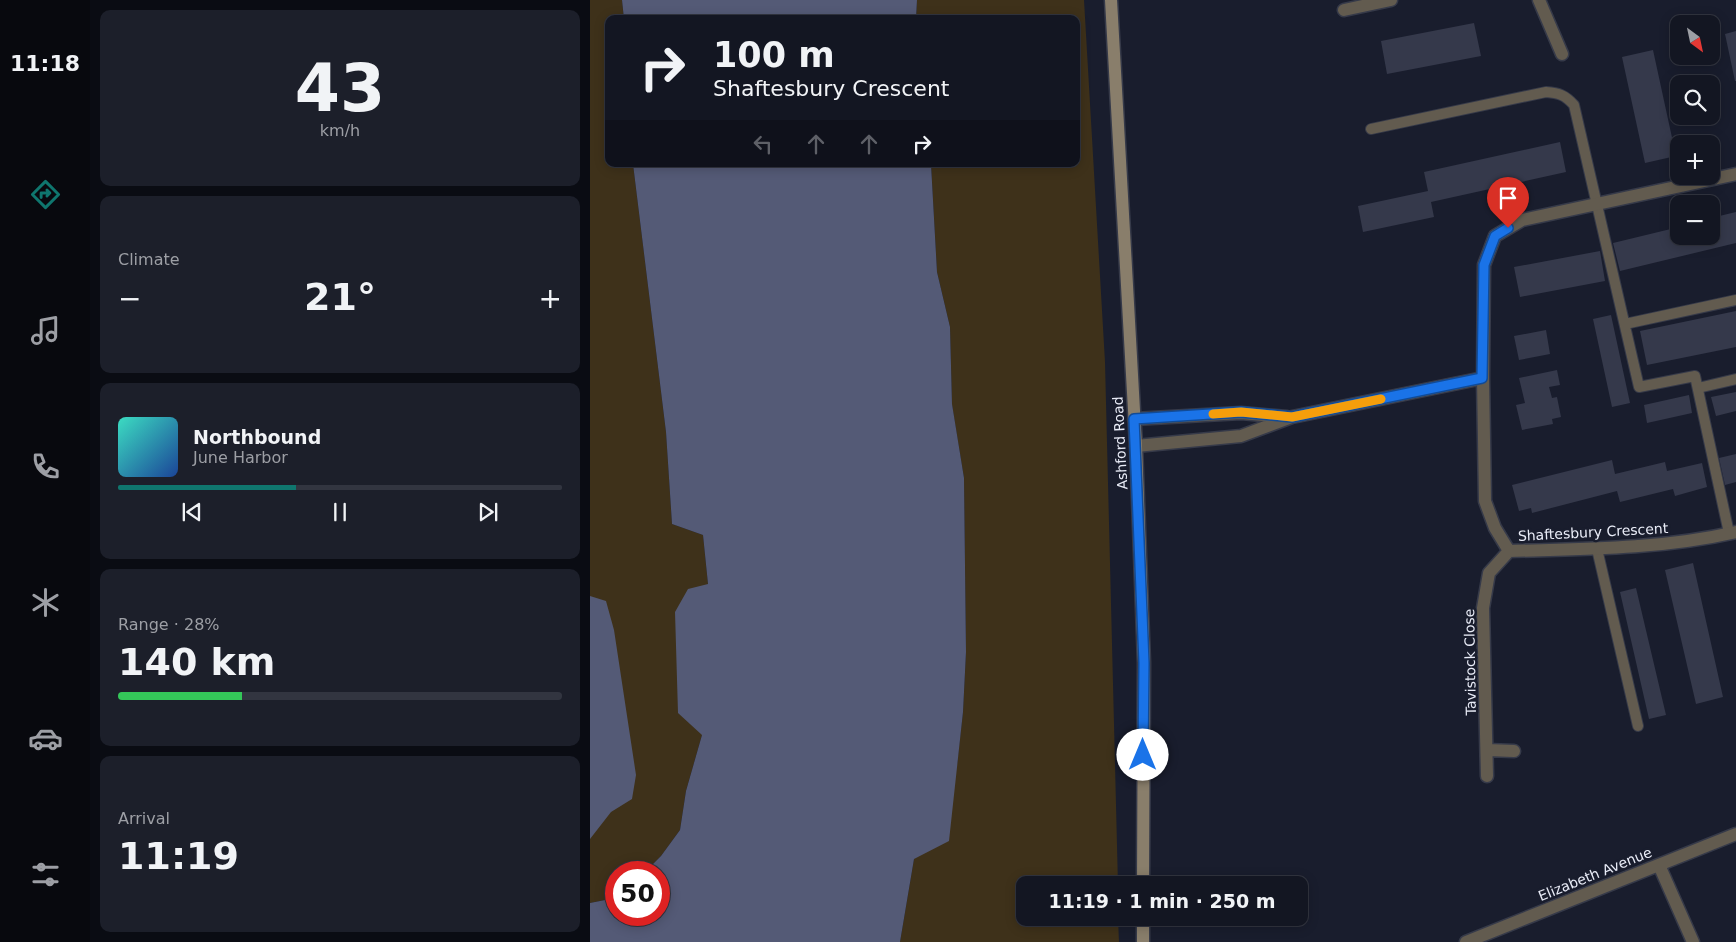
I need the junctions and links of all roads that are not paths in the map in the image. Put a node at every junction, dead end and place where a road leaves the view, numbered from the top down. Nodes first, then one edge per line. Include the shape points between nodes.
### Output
1 (1111, 0) edge
2 (1391, 0) edge
3 (1540, 0) edge
4 (1344, 10) dead end
5 (1562, 54) dead end
6 (1371, 129) dead end
7 (1736, 174) edge
8 (1598, 204) junction
9 (1736, 300) edge
10 (1625, 324) junction
11 (1482, 378) junction
12 (1736, 379) edge
13 (1698, 388) junction
14 (1292, 417) junction
15 (1134, 419) junction
16 (1136, 446) junction
17 (1733, 533) edge
18 (1598, 549) junction
19 (1509, 551) junction
20 (1638, 726) dead end
21 (1487, 750) junction
22 (1514, 752) dead end
23 (1487, 776) dead end
24 (1736, 834) edge
25 (1660, 865) junction
26 (1143, 876) edge
27 (1143, 926) edge
28 (1142, 942) edge
29 (1466, 942) edge
30 (1692, 942) edge

1 - 15 main road, Ashford Road
2 - 4 street
3 - 5 street
6 - 8 lane via 1546,92 1560,93 1574,105
7 - 8 street, Shaftesbury Crescent
8 - 10 lane
8 - 11 street, Shaftesbury Crescent via 1522,220 1495,236 1484,265
9 - 10 lane
10 - 13 lane via 1639,387 1695,376
11 - 14 street
11 - 19 street, Shaftesbury Crescent via 1485,501 1495,528
12 - 13 lane
13 - 17 lane
14 - 15 street via 1241,412
14 - 16 street via 1242,436
15 - 16 main road, Ashford Road
16 - 26 main road, Ashford Road via 1144,663
17 - 18 street, Shaftesbury Crescent via 1706,539
18 - 19 street, Shaftesbury Crescent
18 - 20 lane
19 - 21 street, Tavistock Close via 1488,573 1483,608
21 - 22 street
21 - 23 street, Tavistock Close
24 - 25 street, Elizabeth Avenue
25 - 29 street, Elizabeth Avenue
25 - 30 street
27 - 28 main road

